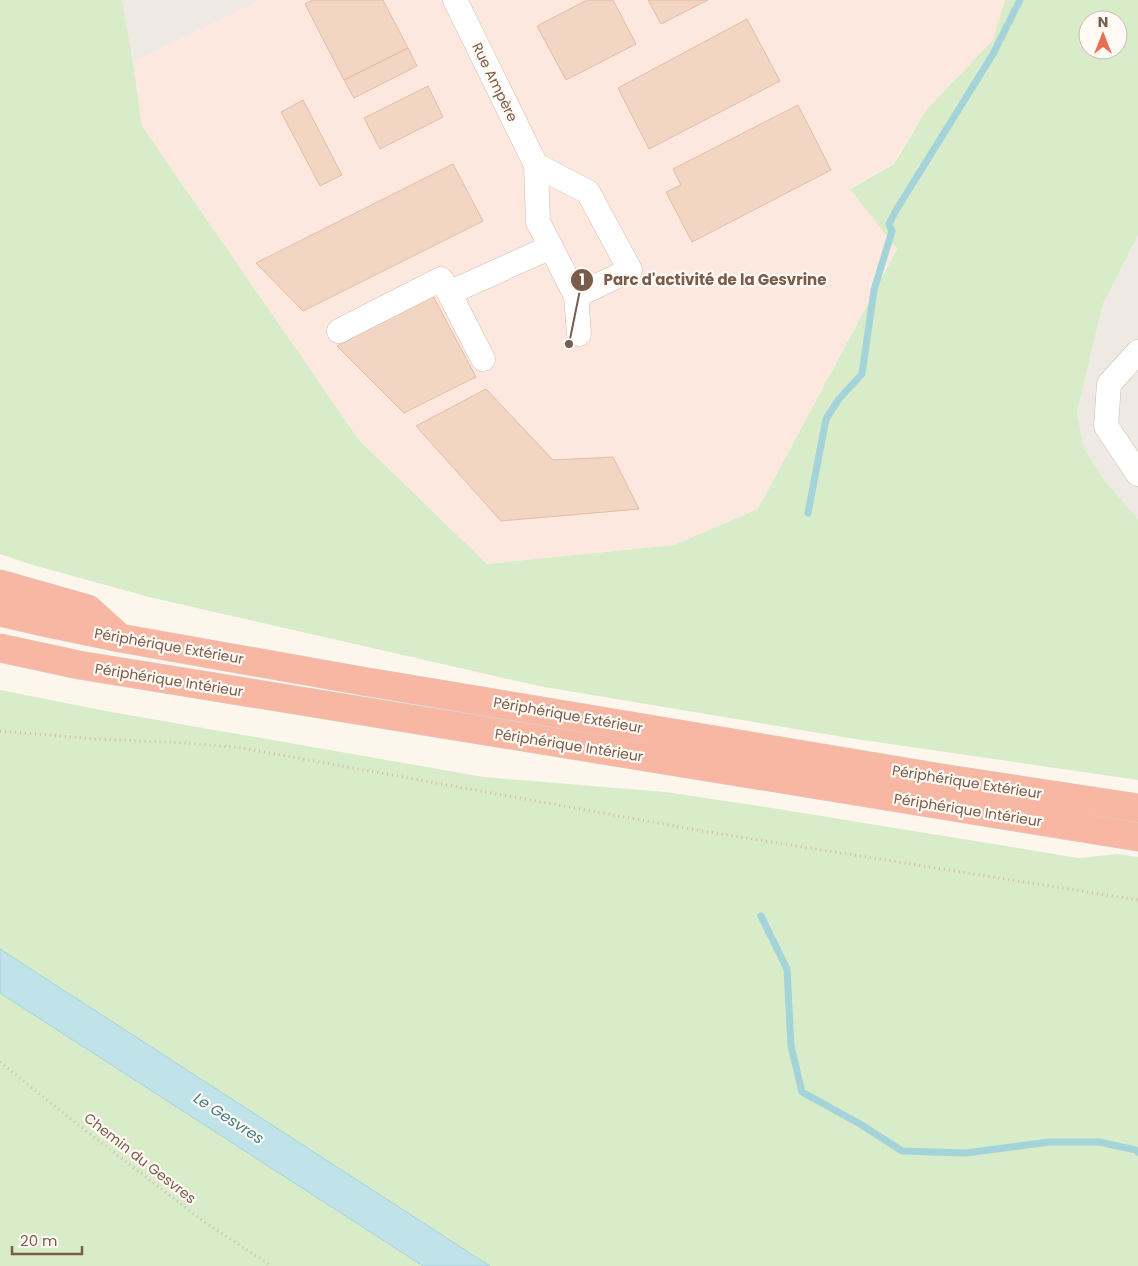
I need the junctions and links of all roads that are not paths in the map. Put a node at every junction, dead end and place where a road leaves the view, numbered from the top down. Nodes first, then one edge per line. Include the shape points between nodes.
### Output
1 (455, 0) edge
2 (536, 165) junction
3 (551, 247) junction
4 (449, 293) junction
5 (576, 296) junction
6 (339, 331) dead end
7 (579, 334) dead end
8 (1138, 352) edge
9 (483, 359) dead end
10 (1138, 474) edge
11 (0, 584) edge
12 (0, 612) edge
13 (120, 638) junction
14 (7, 654) edge
15 (1138, 808) edge
16 (1138, 837) edge

1 - 2 street, Rue Ampère
2 - 3 street, Rue Ampère via 538,222
2 - 5 street via 588,192 630,270
3 - 4 street
3 - 5 street, Rue Ampère
4 - 6 street via 441,279
4 - 9 street
5 - 7 street
8 - 10 street via 1109,384 1106,426
11 - 13 highway via 88,609
12 - 13 highway, Périphérique Extérieur
13 - 15 highway, Périphérique Extérieur via 822,758
14 - 16 highway, Périphérique Intérieur

